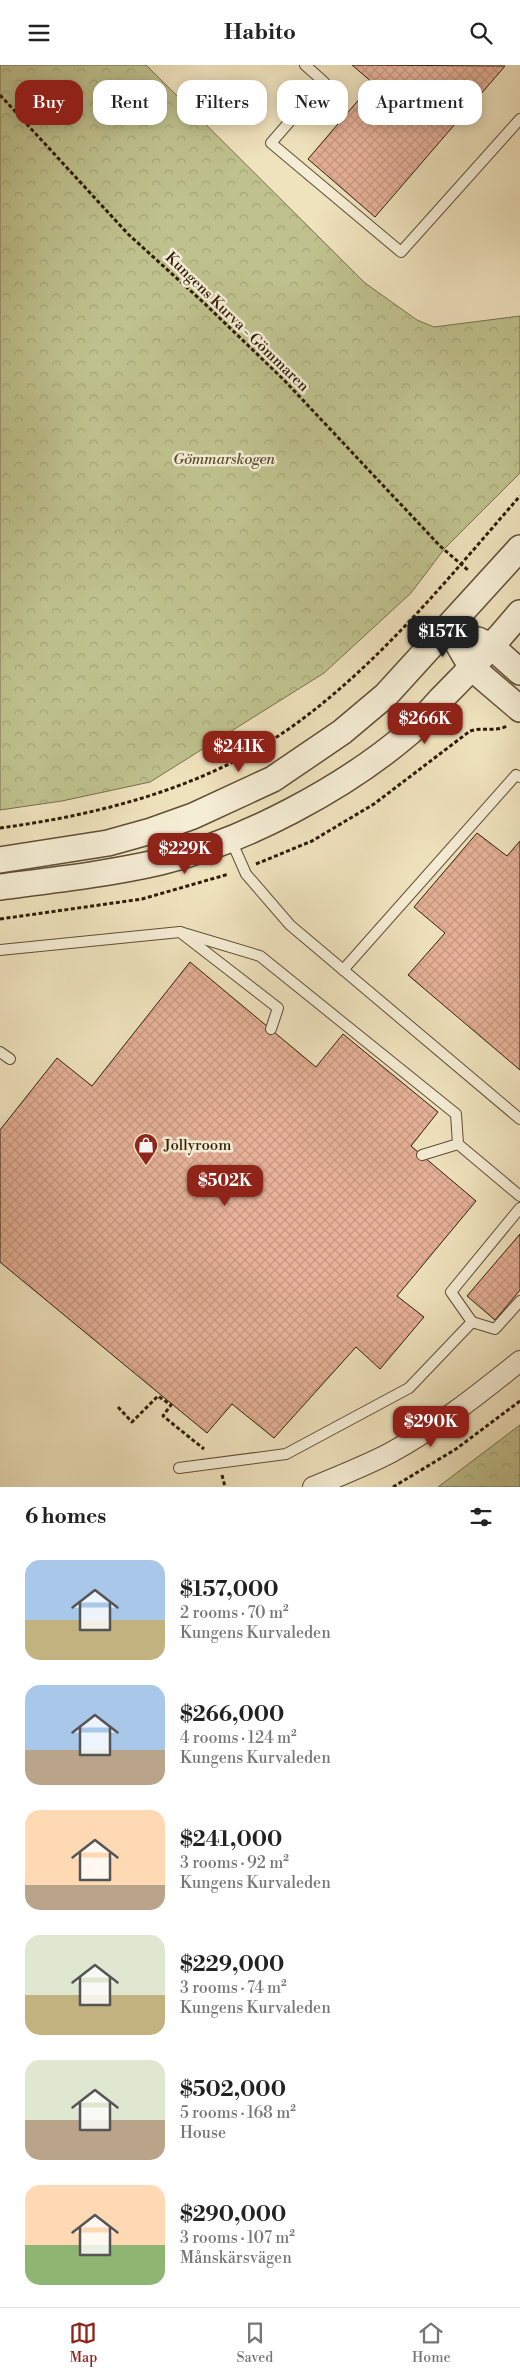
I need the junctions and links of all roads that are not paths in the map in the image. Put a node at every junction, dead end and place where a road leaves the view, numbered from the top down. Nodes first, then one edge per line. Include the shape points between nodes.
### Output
1 (305, 65) edge
2 (520, 119) edge
3 (520, 548) edge
4 (520, 613) edge
5 (448, 627) junction
6 (492, 647) junction
7 (472, 668) junction
8 (520, 672) edge
9 (520, 709) edge
10 (520, 777) edge
11 (230, 839) junction
12 (0, 860) edge
13 (0, 887) edge
14 (180, 932) junction
15 (0, 949) edge
16 (344, 970) junction
17 (271, 1029) dead end
18 (0, 1052) edge
19 (10, 1059) dead end
20 (520, 1119) edge
21 (458, 1145) junction
22 (422, 1155) dead end
23 (520, 1196) edge
24 (520, 1208) edge
25 (520, 1301) edge
26 (472, 1321) junction
27 (520, 1361) edge
28 (179, 1468) dead end
29 (313, 1487) edge

1 - 2 lane via 324,82 271,143 401,252
3 - 5 street
4 - 6 street
5 - 6 street
5 - 7 street
5 - 12 street via 386,695 342,732 273,779 150,831 108,843
6 - 7 street
6 - 8 street
7 - 9 street
7 - 11 street via 410,732 369,763 303,803
10 - 16 lane via 516,775
11 - 13 street via 118,871
11 - 16 lane via 246,874 290,925
14 - 15 lane
14 - 17 lane via 278,1008
14 - 21 lane via 260,956 456,1114
16 - 20 lane
18 - 19 lane
21 - 22 lane
21 - 23 lane
24 - 26 lane via 452,1292
25 - 26 lane via 495,1329
26 - 28 lane via 409,1388 286,1454
27 - 29 street via 438,1423 390,1453

